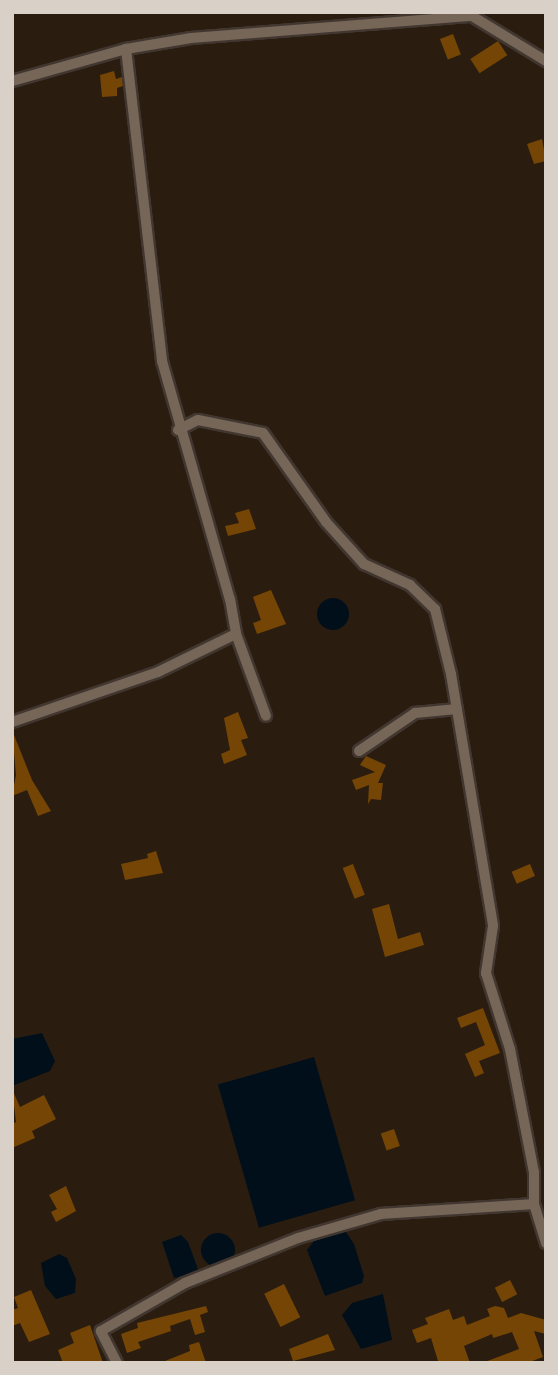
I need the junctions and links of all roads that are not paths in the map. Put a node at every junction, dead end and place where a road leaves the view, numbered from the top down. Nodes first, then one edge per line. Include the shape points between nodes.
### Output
1 (126, 49) junction
2 (546, 61) edge
3 (12, 81) edge
4 (178, 430) junction
5 (236, 634) junction
6 (457, 709) junction
7 (266, 716) dead end
8 (12, 722) edge
9 (359, 751) dead end
10 (534, 1204) junction
11 (546, 1243) edge
12 (117, 1363) edge

1 - 2 street via 191,38 472,16
1 - 3 street
1 - 4 street via 162,361
4 - 5 street via 230,598
4 - 6 street via 198,420 263,433 326,522 364,564 410,585 435,609
5 - 7 street
5 - 8 street via 158,672
6 - 9 street via 415,713
6 - 10 street via 493,926 486,974 510,1048 534,1172
10 - 11 street
10 - 12 street via 381,1214 298,1238 185,1283 101,1331

